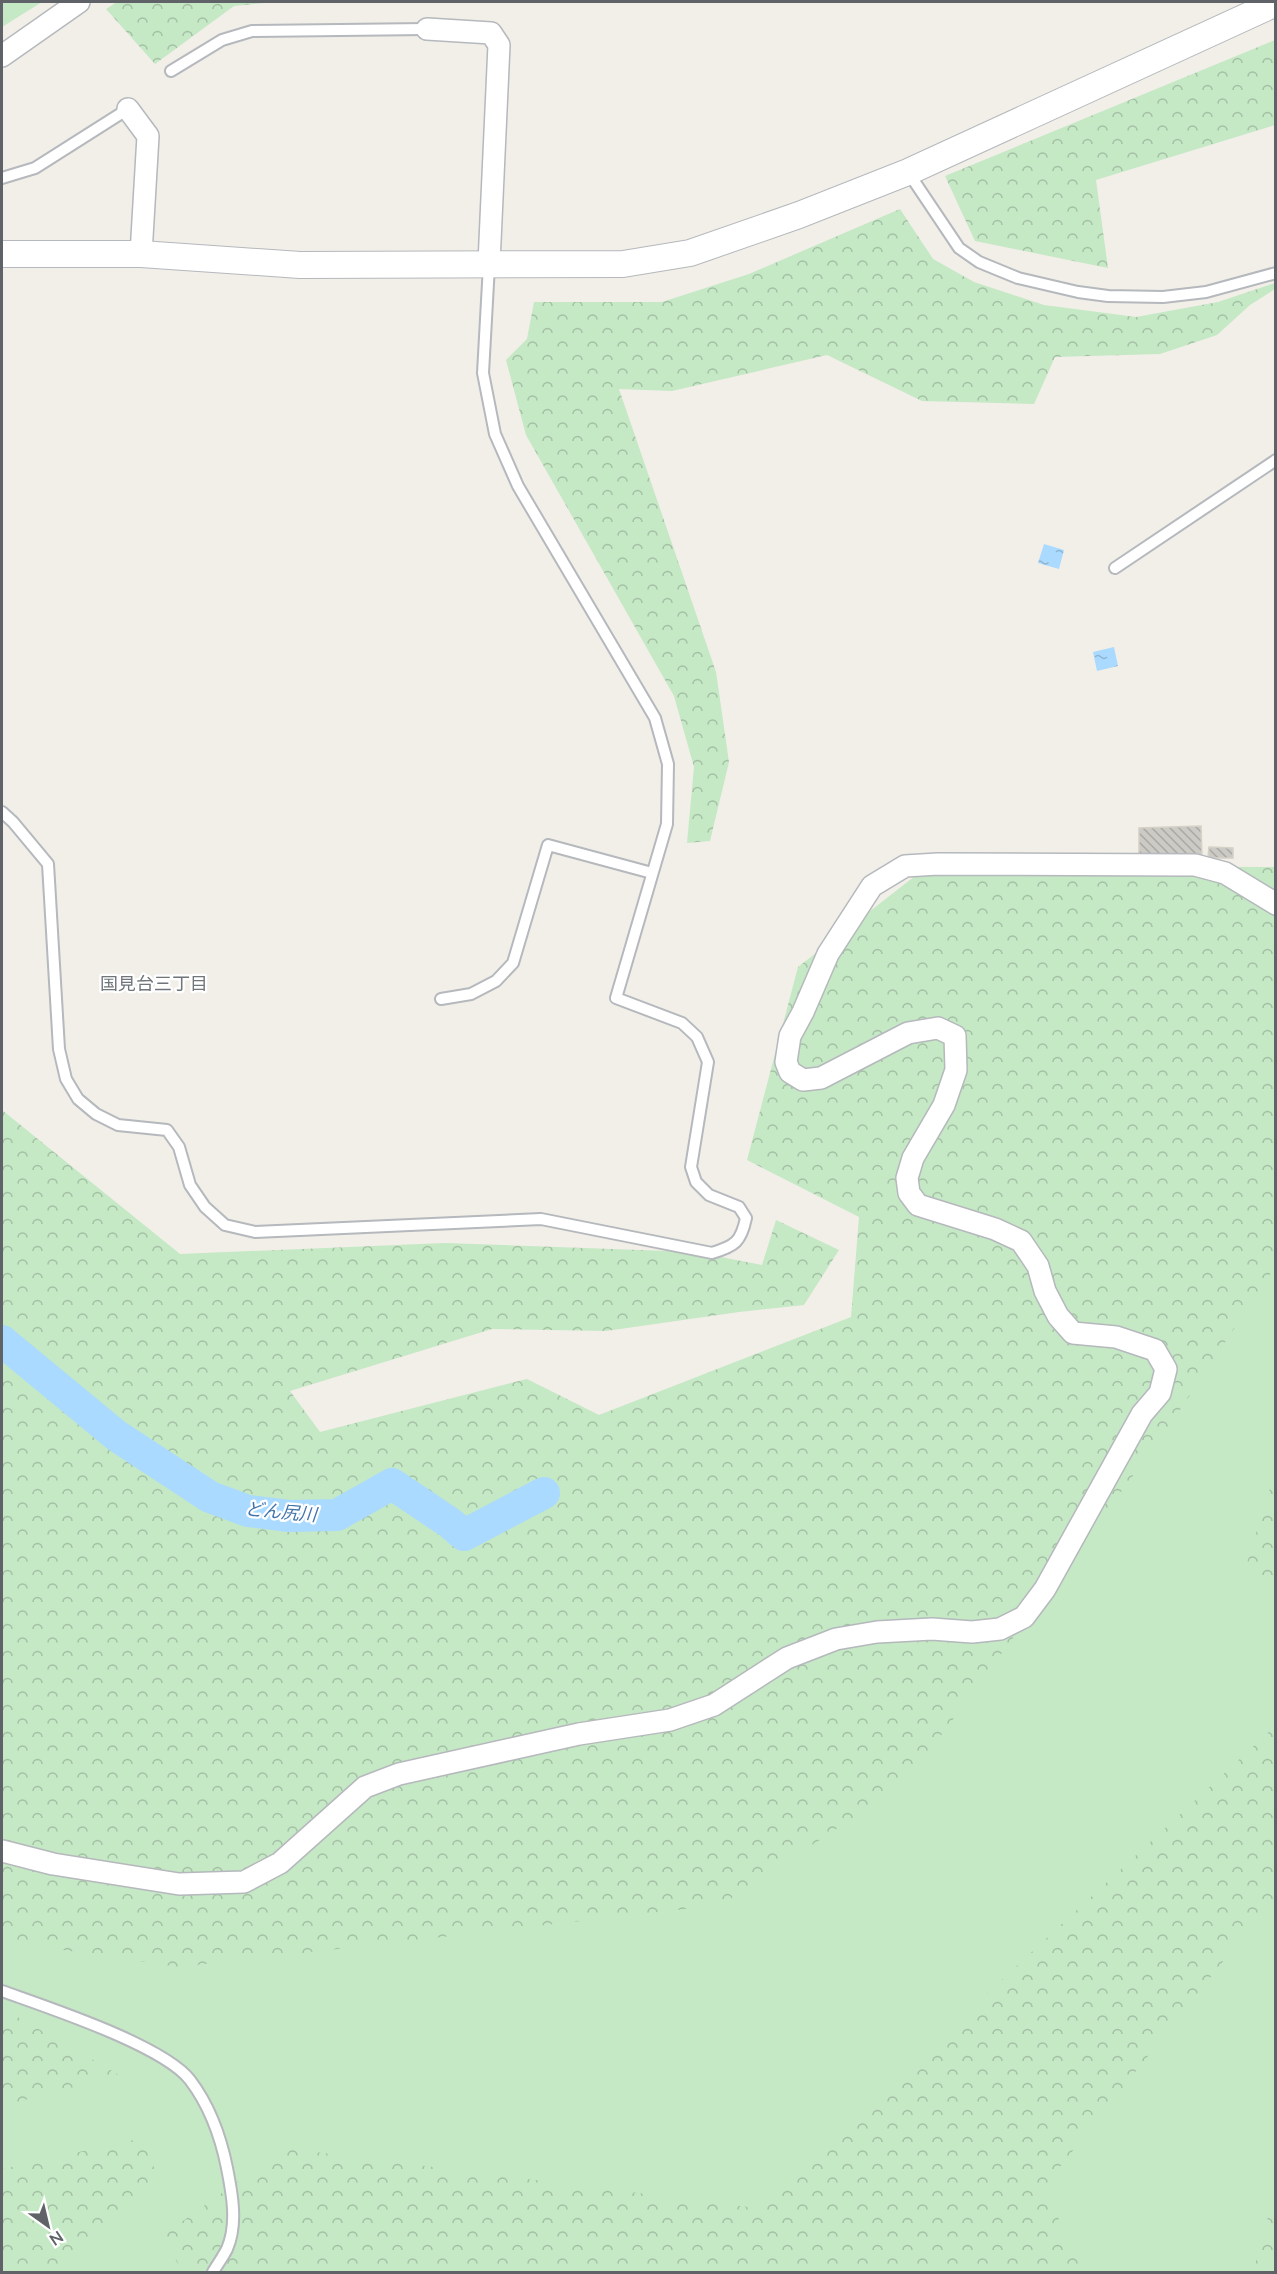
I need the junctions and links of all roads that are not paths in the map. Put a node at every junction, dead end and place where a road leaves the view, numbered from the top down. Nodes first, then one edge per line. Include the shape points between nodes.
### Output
1 (79, 2) edge
2 (1275, 3) edge
3 (427, 30) joint
4 (2, 56) edge
5 (171, 71) dead end
6 (128, 109) joint
7 (908, 172) junction
8 (2, 178) edge
9 (2, 254) edge
10 (141, 254) junction
11 (489, 263) junction
12 (1275, 273) edge
13 (1275, 459) edge
14 (1115, 568) dead end
15 (2, 812) edge
16 (652, 873) junction
17 (1275, 904) edge
18 (441, 999) dead end
19 (2, 1851) edge
20 (2, 1991) edge
21 (213, 2272) edge

1 - 4 street
2 - 7 street
3 - 5 lane via 252,31 222,39
3 - 11 street via 491,33 499,45
6 - 8 lane via 35,168
6 - 10 street via 148,136
7 - 11 street via 690,253 623,264
7 - 12 lane via 959,248 979,262 1018,278 1108,296 1163,297 1206,292
9 - 10 street
10 - 11 street via 300,265
11 - 16 lane via 483,373 495,434 518,486 655,718 668,764 667,824
13 - 14 lane
15 - 16 lane via 48,864 59,1049 66,1079 78,1099 118,1125 167,1130 178,1147 190,1185 205,1208 225,1225 255,1232 541,1219 712,1253 730,1248 742,1237 746,1218 739,1207 709,1195 696,1182 691,1167 708,1062 697,1037 682,1023 616,998
16 - 18 lane via 548,845 513,963 496,981 471,994
17 - 19 street via 1225,873 1195,865 905,866 872,886 828,954 790,1036 786,1062 790,1072 803,1080 821,1077 908,1033 938,1028 955,1036 956,1070 944,1105 913,1158 906,1178 909,1193 918,1205 1021,1241 1038,1266 1058,1316 1073,1333 1116,1337 1155,1350 1166,1369 1160,1393 1142,1414 1045,1589 1024,1617 1000,1629 877,1632 836,1639 787,1658 714,1706 670,1720 579,1734 399,1774 365,1787 280,1863 244,1882 179,1884 53,1864
20 - 21 lane via 147,2050 174,2065 190,2080 218,2132 231,2191 233,2221 228,2247

